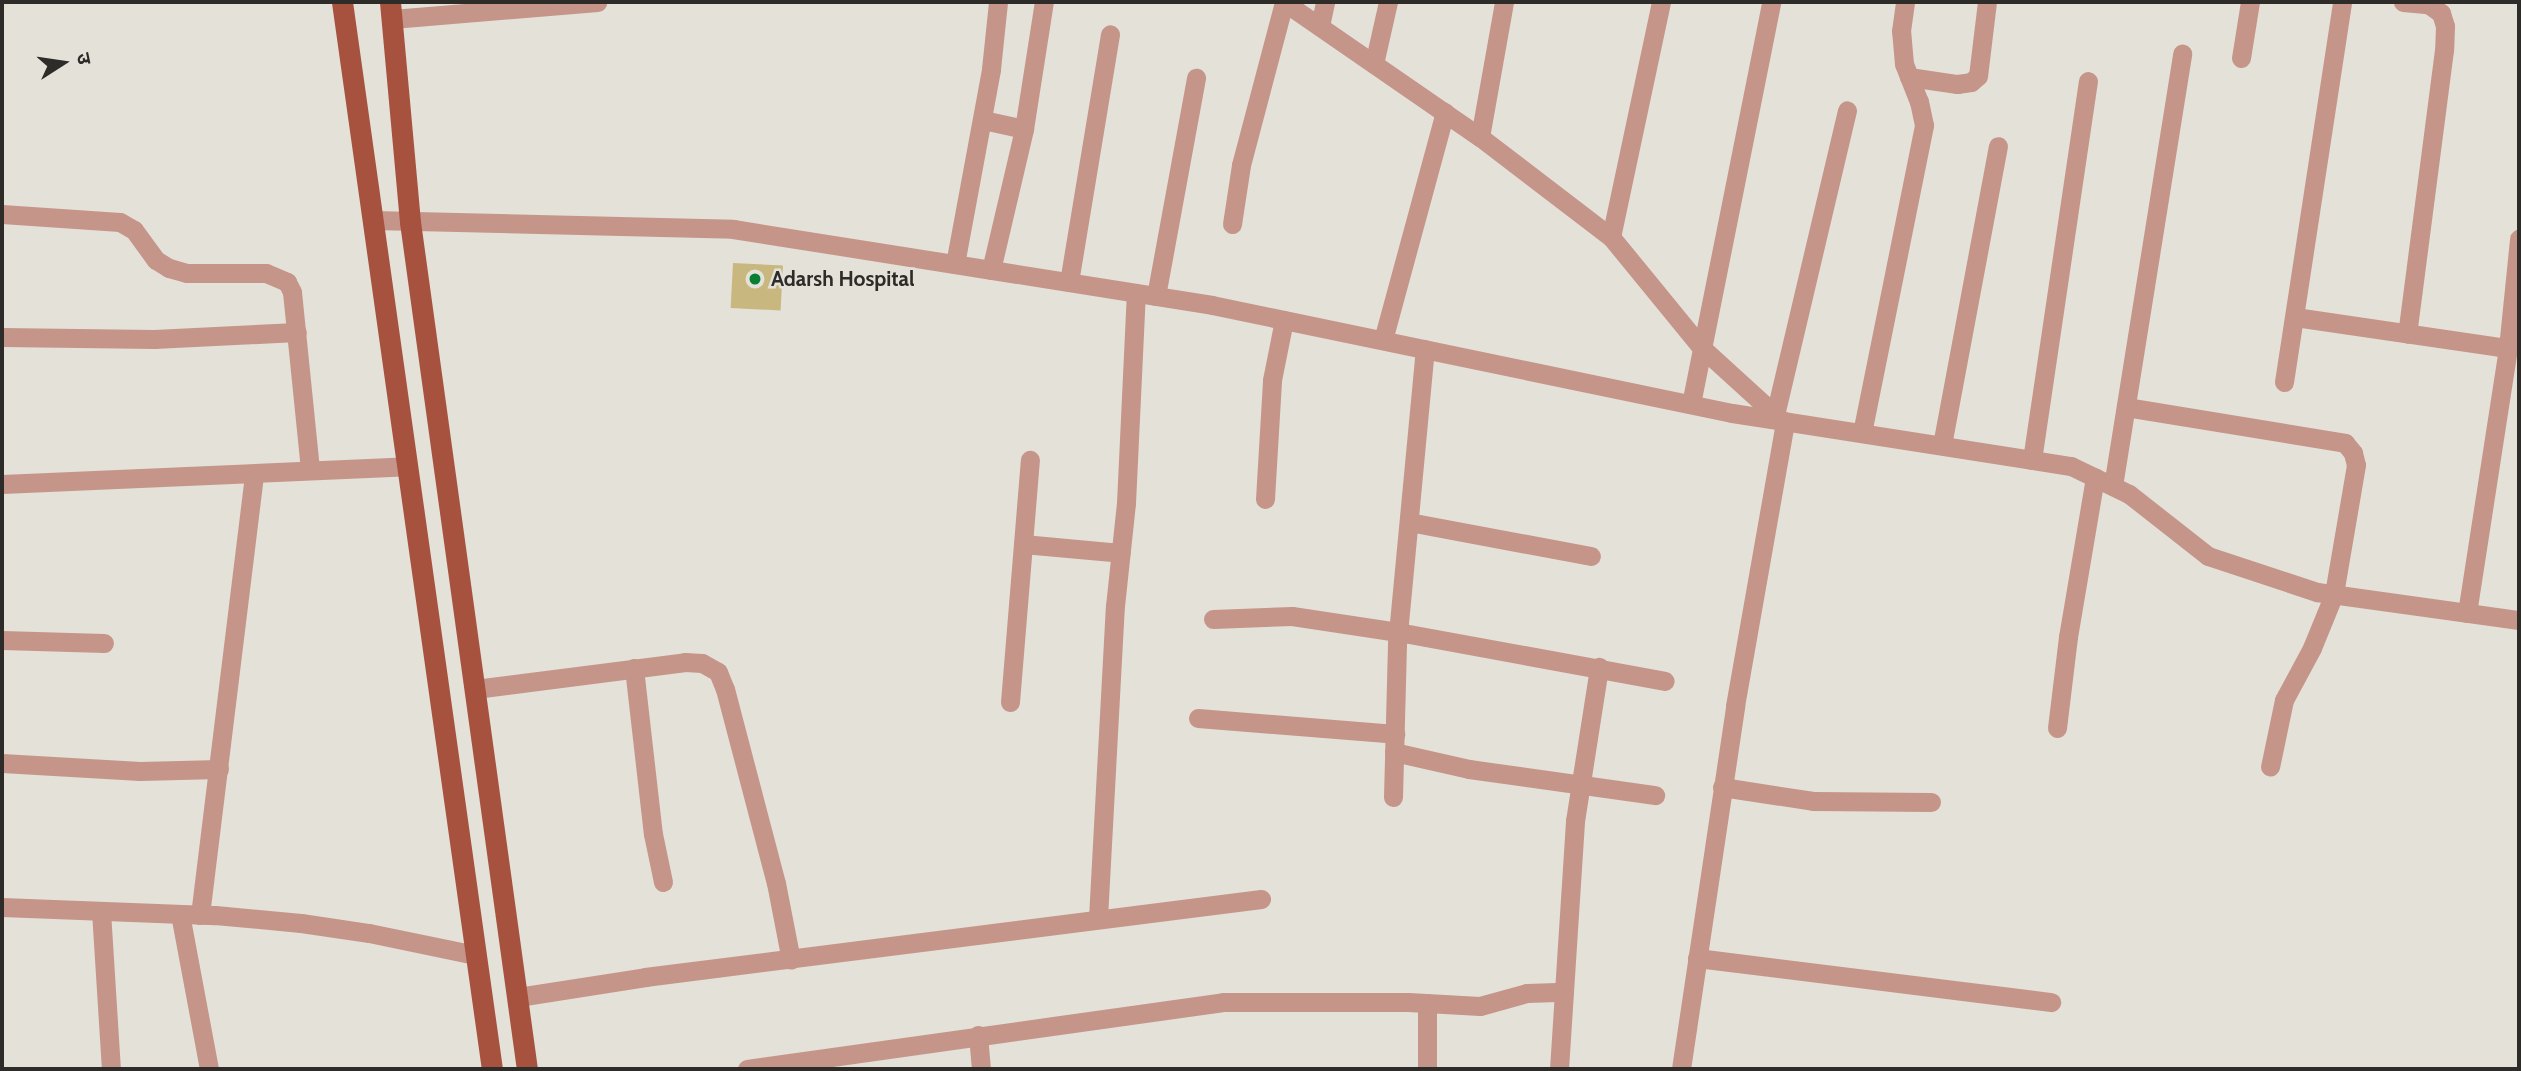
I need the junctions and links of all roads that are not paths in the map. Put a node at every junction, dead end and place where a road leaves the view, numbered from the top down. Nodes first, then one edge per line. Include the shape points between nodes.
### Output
1 (342, 2) edge
2 (597, 2) edge
3 (998, 2) edge
4 (1044, 2) edge
5 (1284, 2) edge
6 (1325, 2) edge
7 (1388, 2) edge
8 (1504, 2) edge
9 (1661, 2) edge
10 (1771, 2) edge
11 (1905, 2) edge
12 (1987, 2) edge
13 (2250, 2) edge
14 (2342, 2) edge
15 (2403, 2) edge
16 (391, 10) edge
17 (1320, 26) junction
18 (1110, 34) dead end
19 (2182, 53) dead end
20 (2241, 58) dead end
21 (1374, 64) junction
22 (1909, 77) junction
23 (1196, 78) dead end
24 (2088, 81) dead end
25 (1847, 110) dead end
26 (1445, 112) junction
27 (983, 120) junction
28 (1024, 129) junction
29 (1480, 137) junction
30 (1998, 146) dead end
31 (2, 214) edge
32 (373, 220) junction
33 (410, 222) junction
34 (1232, 224) dead end
35 (1611, 237) junction
36 (2519, 239) edge
37 (955, 264) junction
38 (991, 270) junction
39 (1069, 282) junction
40 (1136, 293) junction
41 (1156, 296) junction
42 (2295, 317) junction
43 (1284, 320) junction
44 (297, 332) junction
45 (2407, 334) junction
46 (2, 337) edge
47 (1382, 340) junction
48 (1702, 348) junction
49 (2508, 348) junction
50 (1425, 349) junction
51 (2284, 382) dead end
52 (1691, 404) junction
53 (2126, 407) junction
54 (1780, 419) junction
55 (1862, 433) junction
56 (1942, 446) junction
57 (1030, 460) dead end
58 (2032, 460) junction
59 (408, 466) junction
60 (310, 470) junction
61 (254, 473) junction
62 (2095, 477) junction
63 (2, 484) edge
64 (2113, 486) junction
65 (1265, 499) dead end
66 (1409, 522) junction
67 (1023, 544) junction
68 (1121, 553) junction
69 (1591, 556) dead end
70 (2334, 594) junction
71 (2467, 613) junction
72 (1213, 619) dead end
73 (2519, 620) edge
74 (1398, 632) junction
75 (2, 640) edge
76 (104, 643) dead end
77 (1599, 667) junction
78 (634, 668) junction
79 (1665, 681) dead end
80 (475, 689) junction
81 (1010, 702) dead end
82 (1198, 718) dead end
83 (2057, 728) dead end
84 (1395, 743) junction
85 (2, 764) edge
86 (2270, 767) dead end
87 (219, 769) junction
88 (1581, 784) junction
89 (1722, 787) junction
90 (1656, 795) dead end
91 (1394, 797) dead end
92 (1931, 802) dead end
93 (663, 882) dead end
94 (1261, 899) dead end
95 (2, 907) edge
96 (101, 911) junction
97 (190, 914) junction
98 (1098, 918) junction
99 (475, 955) junction
100 (1696, 958) junction
101 (790, 960) junction
102 (1564, 992) junction
103 (518, 996) junction
104 (2052, 1002) dead end
105 (1427, 1003) junction
106 (978, 1035) junction
107 (111, 1069) edge
108 (209, 1069) edge
109 (492, 1069) edge
110 (527, 1069) edge
111 (747, 1069) edge
112 (981, 1069) edge
113 (1427, 1069) edge
114 (1559, 1069) edge
115 (1681, 1069) edge

1 - 32 main road
2 - 16 street
3 - 27 street
4 - 28 street
5 - 17 street
5 - 34 street via 1241,165
6 - 17 street
7 - 21 street
8 - 29 street
9 - 35 street
10 - 48 street
11 - 22 street via 1901,31
12 - 22 street via 1979,76 1957,83
13 - 20 street
14 - 42 street
15 - 45 street via 2428,4 2441,13 2445,26
16 - 33 main road
17 - 21 street
18 - 39 street
19 - 53 street
21 - 26 street
22 - 55 street via 1924,125
23 - 41 street
24 - 58 street
25 - 54 street
26 - 29 street
26 - 47 street
27 - 28 street
27 - 37 street
28 - 38 street
29 - 35 street
30 - 56 street
31 - 44 street via 120,222 134,230 156,260 169,268 186,273 281,277 292,292
32 - 33 street
32 - 59 main road
33 - 37 street via 733,229
33 - 80 main road
35 - 48 street
36 - 49 street
37 - 38 street
38 - 39 street
39 - 40 street
40 - 41 street
40 - 68 street
41 - 43 street
42 - 45 street
42 - 51 street
43 - 47 street
43 - 65 street via 1272,380
44 - 46 street via 154,339
44 - 60 street
45 - 49 street
47 - 50 street
48 - 52 street
48 - 54 street
49 - 71 street
50 - 52 street
50 - 66 street
52 - 54 street
53 - 64 street
53 - 70 street via 2345,443 2356,465
54 - 55 street
54 - 89 street
55 - 56 street
56 - 58 street
57 - 67 street
58 - 62 street via 2071,466
59 - 60 street
59 - 99 main road
60 - 61 street
61 - 63 street
61 - 87 street
62 - 64 street
62 - 83 street
64 - 70 street via 2208,556
66 - 69 street
66 - 74 street
67 - 68 street
67 - 81 street
68 - 98 street
70 - 71 street
70 - 86 street via 2284,700
71 - 73 street
72 - 74 street via 1292,616
74 - 77 street
74 - 84 street
75 - 76 street
77 - 79 street
77 - 88 street
78 - 80 street
78 - 93 street
78 - 101 street via 685,662 702,663 718,672 776,883
80 - 103 main road
82 - 84 street
84 - 88 street via 1469,769
84 - 91 street
85 - 87 street via 140,771
87 - 97 street
88 - 90 street
88 - 102 street
89 - 92 street via 1813,801
89 - 100 street
94 - 98 street
95 - 96 street
96 - 97 street
96 - 107 street
97 - 99 street via 342,929
97 - 108 street
98 - 101 street
99 - 109 main road
100 - 104 street
100 - 115 street
101 - 103 street
102 - 105 street via 1527,993 1480,1006
102 - 114 street
103 - 110 main road
105 - 106 street via 1223,1002
105 - 113 street
106 - 111 street
106 - 112 street

